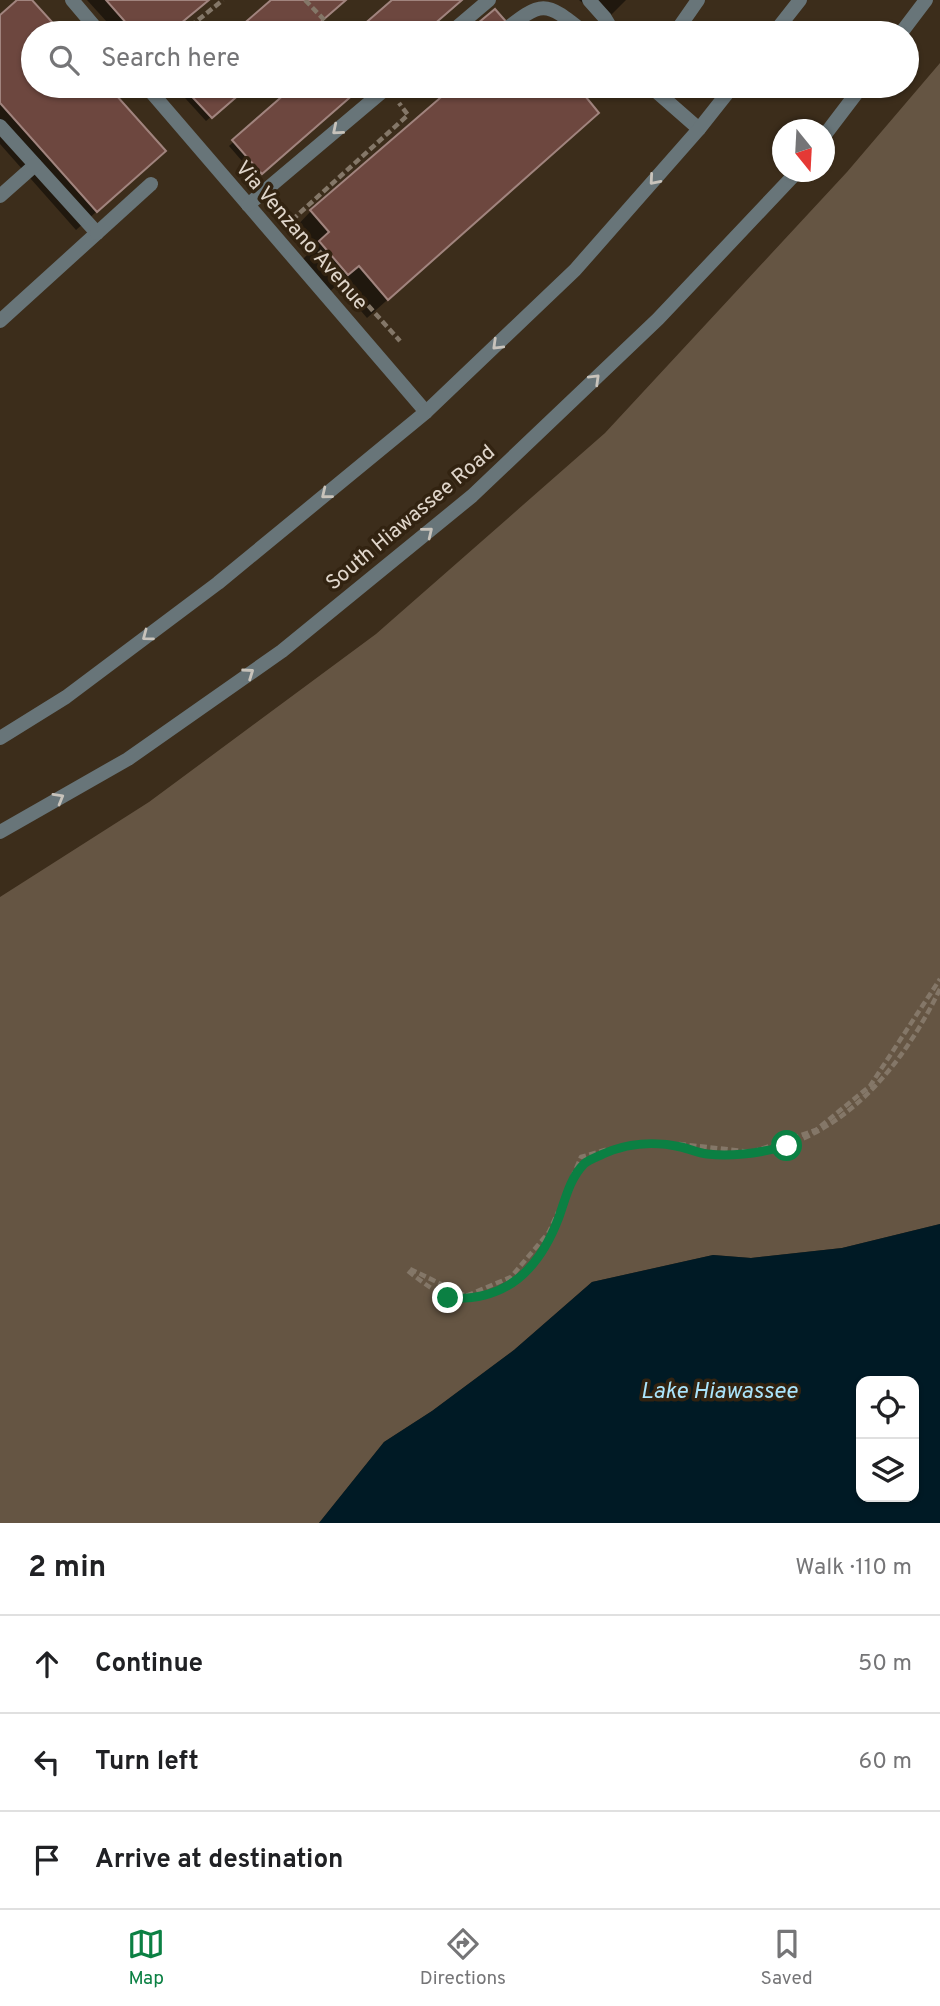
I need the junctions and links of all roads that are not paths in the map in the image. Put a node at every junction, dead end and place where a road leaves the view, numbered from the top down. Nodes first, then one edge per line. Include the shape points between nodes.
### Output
1 (72, 0) edge
2 (489, 0) edge
3 (589, 0) edge
4 (698, 0) edge
5 (800, 0) edge
6 (926, 0) edge
7 (90, 21) edge
8 (464, 21) edge
9 (515, 21) edge
10 (574, 21) edge
11 (608, 21) edge
12 (683, 21) edge
13 (783, 21) edge
14 (910, 21) edge
15 (156, 98) edge
16 (375, 98) edge
17 (664, 98) edge
18 (724, 98) edge
19 (853, 98) edge
20 (835, 122) edge
21 (0, 125) edge
22 (699, 129) junction
23 (35, 164) junction
24 (788, 182) edge
25 (151, 184) dead end
26 (0, 196) edge
27 (248, 205) junction
28 (97, 233) junction
29 (0, 321) edge
30 (426, 412) junction
31 (0, 738) edge
32 (0, 832) edge

1 - 7 street
2 - 8 street
3 - 11 street
4 - 12 street
5 - 13 street
6 - 14 street
9 - 10 street via 542,3 563,9
15 - 27 street, Via Venzano Avenue
16 -> 27 street
17 - 22 street
18 - 22 street
19 - 20 street
21 - 23 street
22 -> 30 street via 575,270
23 - 26 street
23 - 28 street
32 -> 24 street, South Hiawassee Road via 128,759 282,651 472,496 658,319
25 - 28 street
27 - 30 street, Via Venzano Avenue
28 - 29 street
30 -> 31 street via 218,583 66,697

